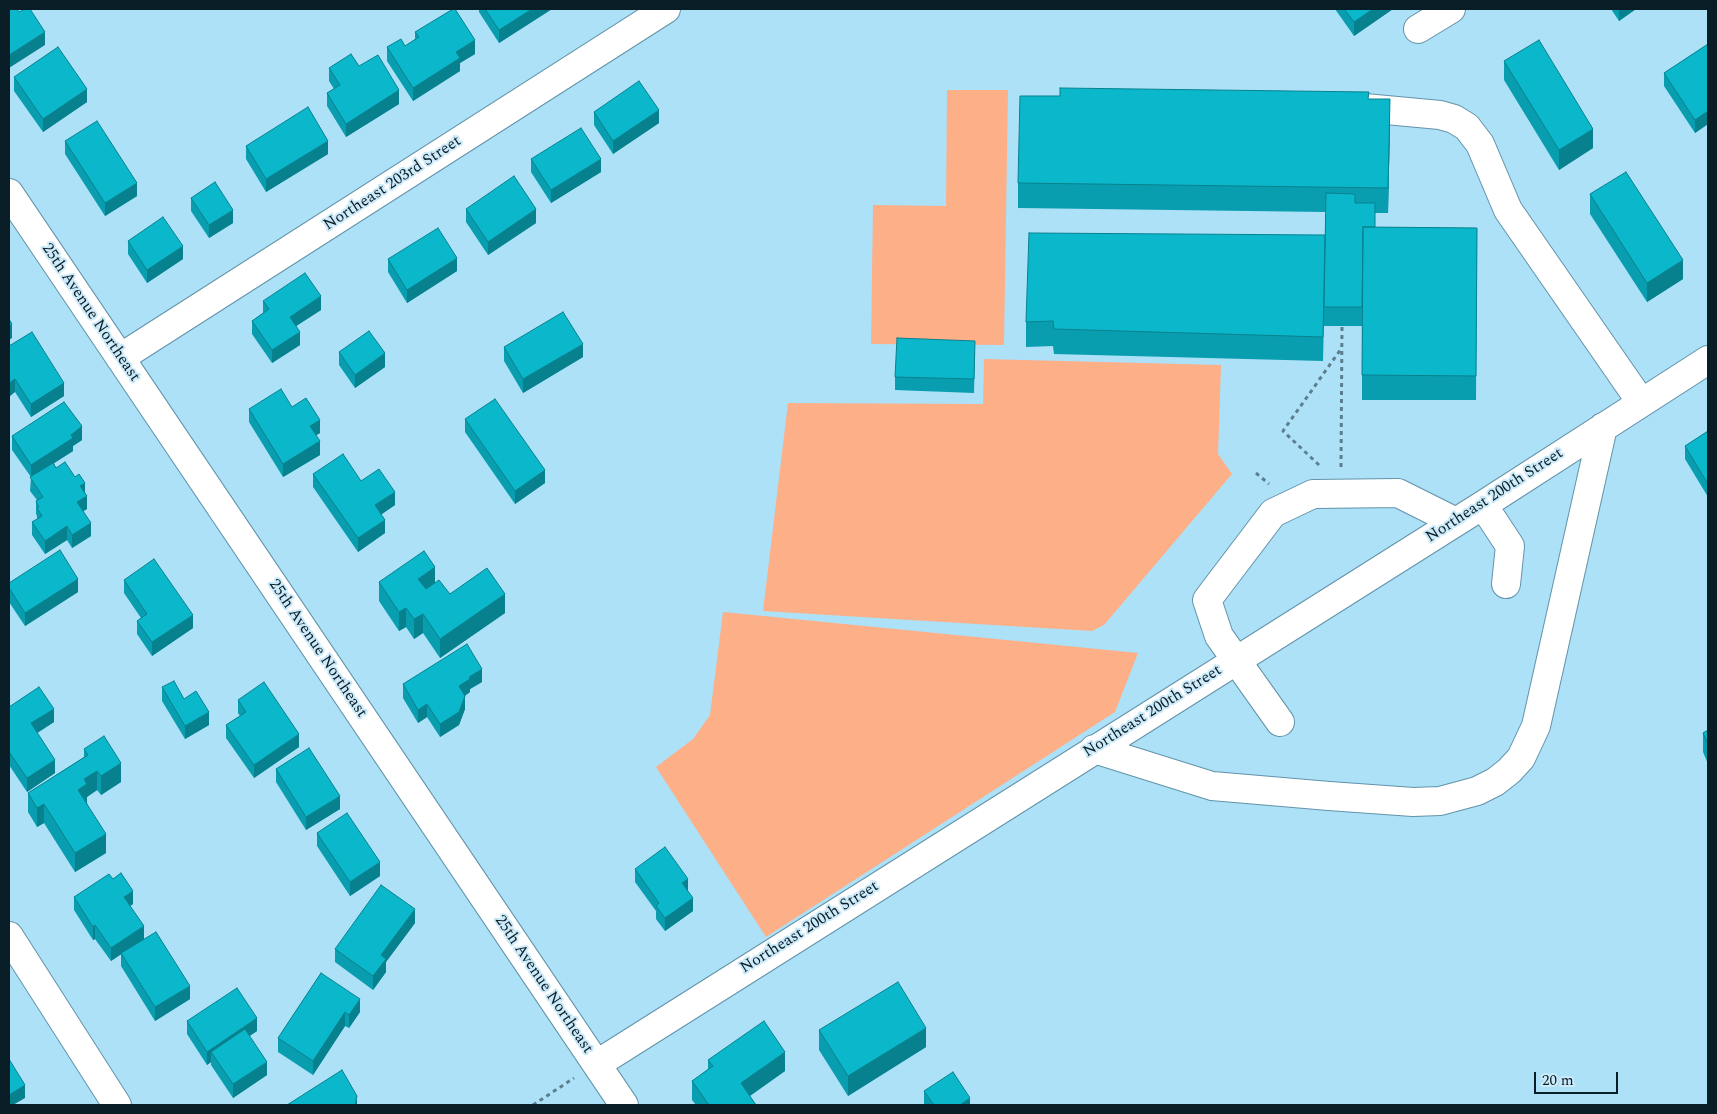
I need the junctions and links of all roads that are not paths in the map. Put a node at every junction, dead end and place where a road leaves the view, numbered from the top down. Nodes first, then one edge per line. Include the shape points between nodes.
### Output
1 (666, 9) edge
2 (1451, 9) edge
3 (1418, 29) dead end
4 (1331, 105) edge
5 (9, 193) edge
6 (120, 358) junction
7 (1708, 360) edge
8 (1641, 402) junction
9 (1603, 427) junction
10 (1483, 505) junction
11 (1456, 522) junction
12 (1506, 584) dead end
13 (1237, 660) junction
14 (1280, 722) dead end
15 (1094, 749) junction
16 (9, 936) edge
17 (597, 1064) junction
18 (117, 1105) edge
19 (624, 1105) edge

1 - 6 street, Northeast 203rd Street
2 - 3 street
4 - 8 street via 1440,115 1467,126 1480,144 1508,210
5 - 6 street, 25th Avenue Northeast
6 - 17 street, 25th Avenue Northeast
7 - 8 street, Northeast 200th Street
8 - 9 street, Northeast 200th Street
9 - 10 street, Northeast 200th Street
9 - 15 street via 1536,726 1521,758 1495,782 1477,791 1440,801 1413,802 1212,786
10 - 11 street, Northeast 200th Street
10 - 12 street via 1510,546
11 - 13 street, Northeast 200th Street
11 - 13 street via 1398,493 1313,494 1273,513 1207,600 1219,636
13 - 14 street
13 - 15 street, Northeast 200th Street
15 - 17 street, Northeast 200th Street
16 - 18 street
17 - 19 street, 25th Avenue Northeast

